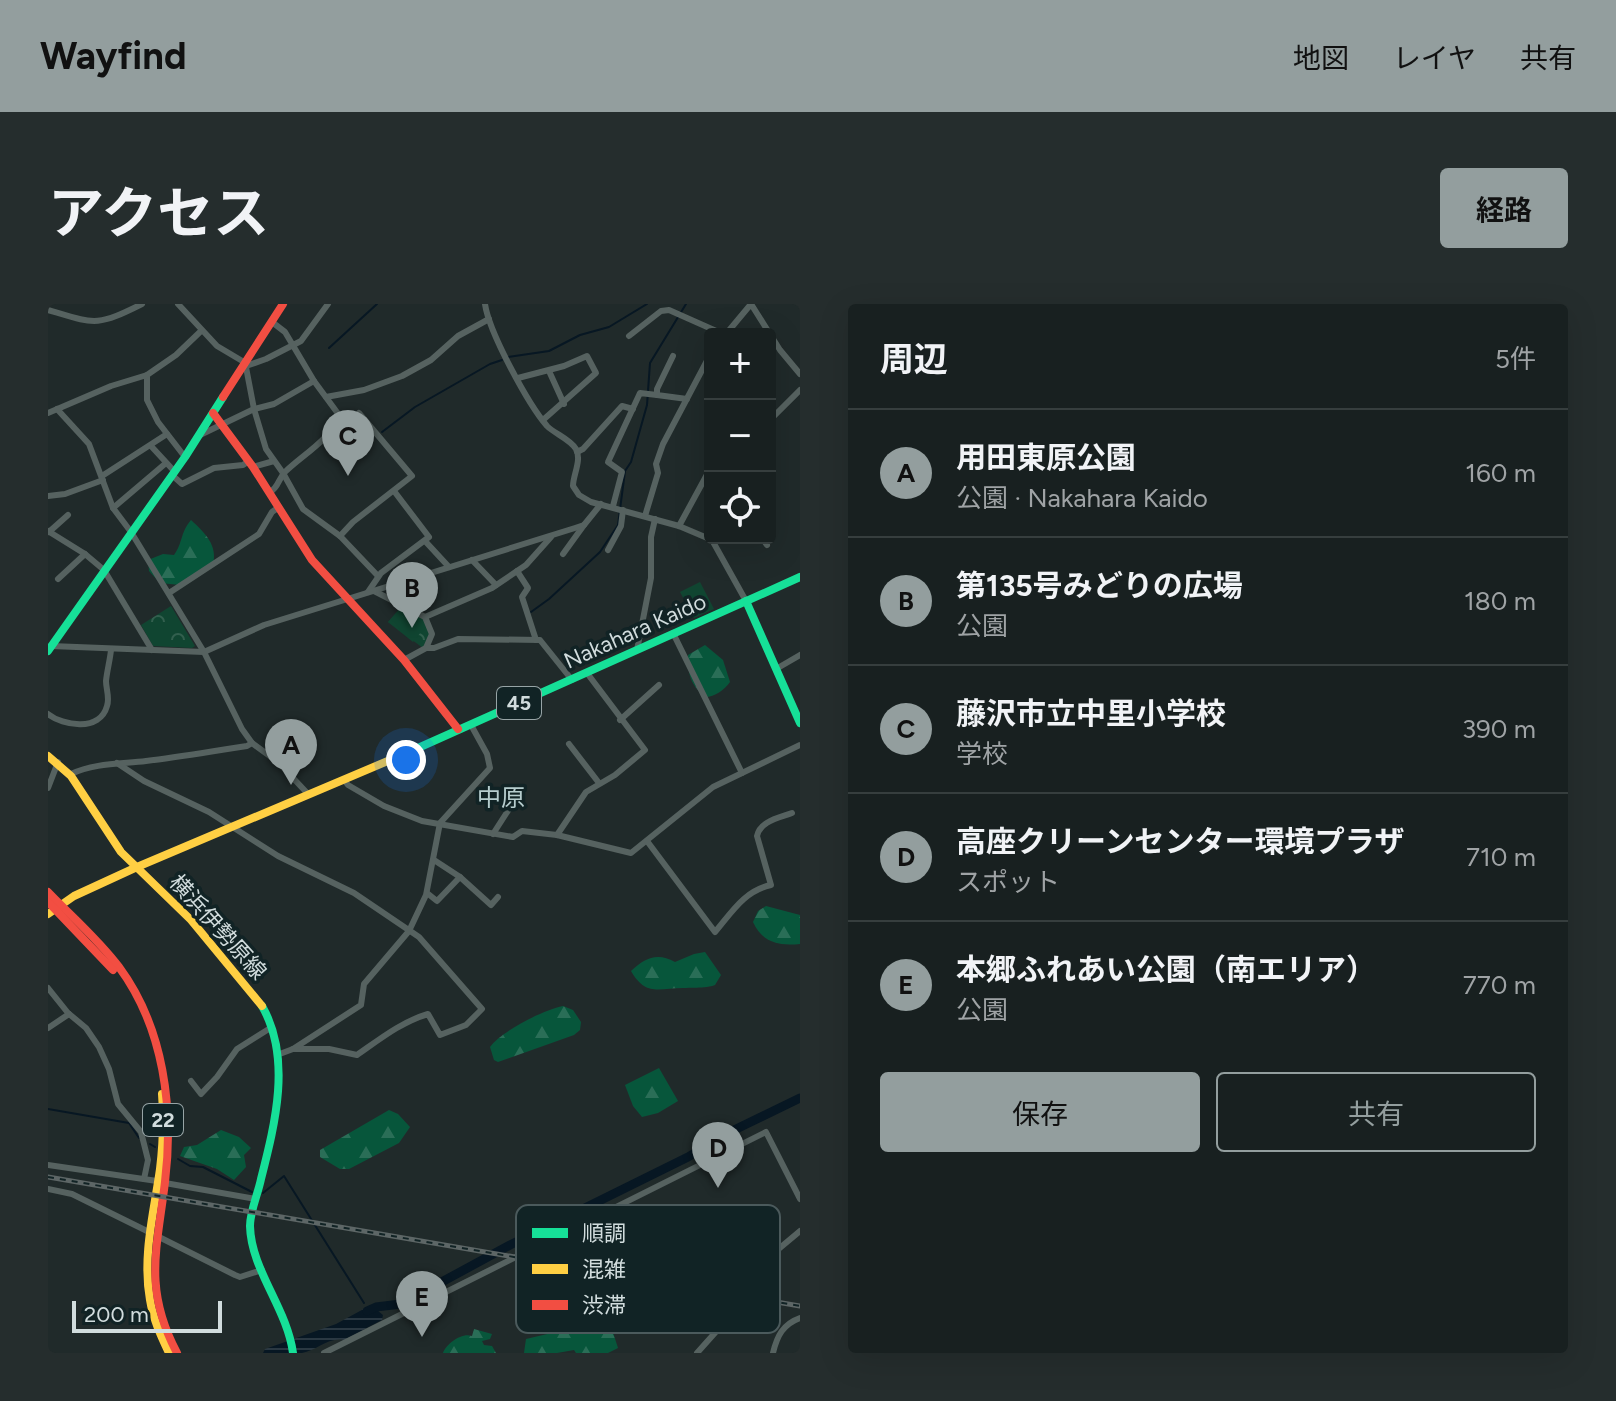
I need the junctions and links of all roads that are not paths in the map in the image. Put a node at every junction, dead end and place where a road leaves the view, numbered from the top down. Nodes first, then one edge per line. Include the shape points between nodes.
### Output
1 (142, 304) edge
2 (178, 304) edge
3 (283, 304) edge
4 (314, 304) edge
5 (485, 304) edge
6 (326, 307) edge
7 (48, 310) edge
8 (489, 319) junction
9 (272, 322) junction
10 (712, 328) edge
11 (729, 328) edge
12 (766, 328) edge
13 (201, 331) junction
14 (629, 336) dead end
15 (776, 344) edge
16 (294, 345) junction
17 (673, 356) dead end
18 (245, 362) junction
19 (704, 366) edge
20 (549, 371) junction
21 (800, 374) edge
22 (147, 375) junction
23 (518, 378) junction
24 (314, 381) junction
25 (800, 390) edge
26 (657, 395) junction
27 (326, 397) junction
28 (687, 399) junction
29 (564, 404) junction
30 (57, 409) junction
31 (254, 409) junction
32 (633, 409) junction
33 (48, 413) edge
34 (213, 413) junction
35 (776, 414) edge
36 (543, 420) junction
37 (336, 423) junction
38 (222, 426) junction
39 (167, 434) junction
40 (200, 435) junction
41 (151, 446) junction
42 (577, 452) junction
43 (185, 457) junction
44 (274, 461) junction
45 (166, 463) junction
46 (251, 464) junction
47 (174, 473) junction
48 (283, 473) junction
49 (102, 478) junction
50 (704, 486) edge
51 (394, 491) junction
52 (270, 492) junction
53 (48, 496) edge
54 (601, 504) junction
55 (279, 507) junction
56 (113, 508) junction
57 (619, 508) junction
58 (68, 515) dead end
59 (645, 516) junction
60 (655, 519) junction
61 (584, 525) junction
62 (679, 526) junction
63 (48, 532) edge
64 (131, 532) junction
65 (553, 535) junction
66 (340, 536) junction
67 (704, 536) edge
68 (57, 537) junction
69 (425, 541) junction
70 (716, 544) edge
71 (48, 545) edge
72 (608, 550) dead end
73 (85, 554) junction
74 (563, 554) dead end
75 (472, 560) junction
76 (449, 567) junction
77 (104, 570) junction
78 (517, 571) junction
79 (378, 576) junction
80 (800, 577) edge
81 (58, 579) dead end
82 (496, 585) junction
83 (371, 592) junction
84 (169, 593) junction
85 (348, 599) junction
86 (746, 601) junction
87 (425, 617) junction
88 (673, 633) junction
89 (536, 640) junction
90 (50, 648) edge
91 (426, 648) junction
92 (111, 650) junction
93 (152, 650) junction
94 (637, 650) junction
95 (204, 652) junction
96 (800, 655) edge
97 (404, 660) junction
98 (776, 669) junction
99 (587, 673) junction
100 (572, 680) junction
101 (659, 685) dead end
102 (48, 714) edge
103 (620, 720) junction
104 (800, 723) edge
105 (471, 725) junction
106 (458, 729) junction
107 (252, 743) junction
108 (569, 744) dead end
109 (800, 745) edge
110 (48, 756) edge
111 (58, 762) junction
112 (117, 763) junction
113 (742, 773) junction
114 (71, 774) junction
115 (344, 780) junction
116 (599, 783) junction
117 (48, 788) edge
118 (308, 794) junction
119 (511, 806) dead end
120 (792, 813) dead end
121 (440, 823) junction
122 (230, 827) junction
123 (493, 834) junction
124 (557, 835) junction
125 (647, 841) junction
126 (434, 860) junction
127 (137, 867) junction
128 (460, 877) junction
129 (48, 892) edge
130 (427, 893) junction
131 (498, 897) dead end
132 (53, 907) edge
133 (409, 931) junction
134 (48, 988) edge
135 (69, 1014) junction
136 (272, 1027) junction
137 (48, 1028) edge
138 (293, 1049) junction
139 (277, 1055) junction
140 (191, 1081) dead end
141 (48, 1165) edge
142 (144, 1179) junction
143 (161, 1182) junction
144 (48, 1189) edge
145 (257, 1195) junction
146 (800, 1199) edge
147 (621, 1205) edge
148 (800, 1231) edge
149 (153, 1234) junction
150 (780, 1248) edge
151 (516, 1258) edge
152 (262, 1270) junction
153 (153, 1308) junction
154 (800, 1318) edge
155 (715, 1333) edge
156 (169, 1353) edge
157 (177, 1353) edge
158 (293, 1353) edge
159 (328, 1353) edge
160 (697, 1353) edge
161 (773, 1353) edge

1 - 7 street via 98,323
2 - 13 street
3 - 9 main road
4 - 6 street
5 - 8 street
6 - 16 street
8 - 23 street
8 - 27 street via 402,376
9 - 16 street
9 - 18 main road
10 - 14 street via 669,310
11 - 12 street via 751,304
13 - 18 street
13 - 22 street
15 - 21 street
16 - 18 street via 259,362
16 - 24 street
17 - 26 street
18 - 31 street
18 - 34 main road
19 - 28 street
20 - 23 street
20 - 29 street
20 - 29 street via 587,356 596,373
22 - 30 street
22 - 39 street via 147,400
23 - 36 street
24 - 27 street
24 - 31 street
25 - 35 street
26 - 28 street
26 - 32 street via 640,393
27 - 37 street via 339,415
28 - 59 street via 663,444
29 - 36 street
30 - 33 street
30 - 49 street via 89,444
31 - 38 street
31 - 44 street
32 - 42 street via 622,406
32 - 57 street via 608,462 622,472
34 - 38 main road
34 - 40 main road
36 - 42 street
37 - 48 street
37 - 51 street via 345,431 359,413 368,423 412,476
38 - 40 street
38 - 46 main road
39 - 41 street
39 - 43 street
40 - 43 main road
41 - 45 street
41 - 49 street
42 - 54 street via 575,490 583,499
43 - 47 main road
44 - 46 street
44 - 48 street
45 - 47 street
45 - 56 street
46 - 47 street via 214,468 182,484
46 - 52 main road
47 - 64 main road
48 - 52 street
48 - 66 street via 305,512
49 - 53 street
49 - 56 street
50 - 62 street
51 - 66 street
51 - 69 street via 429,537
52 - 55 main road
54 - 57 street
54 - 61 street
55 - 84 street via 259,534
55 - 85 main road via 306,552
56 - 64 street
57 - 59 street
57 - 72 street via 621,526
58 - 63 street
59 - 60 street
60 - 62 street
60 - 94 street via 651,578
61 - 65 street
61 - 74 street
62 - 67 street
63 - 68 street
64 - 77 main road
64 - 84 street
65 - 75 street
65 - 78 street
66 - 79 street
68 - 71 street
68 - 73 street
69 - 76 street
69 - 79 street
70 - 86 street
73 - 77 street
73 - 81 street
75 - 76 street
75 - 82 street
76 - 83 street
77 - 90 main road
77 - 93 street
78 - 82 street
78 - 89 street via 528,588 522,597
79 - 83 street
80 - 86 main road, Nakahara Kaido / 45
82 - 87 street
83 - 85 street
83 - 87 street
84 - 95 street
85 - 95 street via 264,625
85 - 97 main road
86 - 88 main road, Nakahara Kaido / 45
86 - 98 main road
87 - 91 street via 432,634
88 - 94 main road, Nakahara Kaido / 45
88 - 113 street
89 - 91 street via 470,638
89 - 100 street
90 - 92 street
91 - 97 street
92 - 93 street
92 - 102 street via 104,712 77,725
93 - 95 street
94 - 99 main road, Nakahara Kaido / 45
95 - 107 street
96 - 98 street
97 - 106 main road
98 - 104 main road
99 - 100 main road, Nakahara Kaido / 45
99 - 103 street
100 - 105 main road, Nakahara Kaido / 45
101 - 103 street
103 - 116 street via 645,750
105 - 106 main road, Nakahara Kaido / 45
105 - 121 street via 490,768
106 - 115 main road, Nakahara Kaido / 45
107 - 112 street
107 - 118 street
108 - 116 street
109 - 113 street
110 - 111 main road, 横浜伊勢原線
111 - 114 main road, 横浜伊勢原線
111 - 117 street
112 - 114 street
112 - 122 street
113 - 125 street via 713,787
114 - 127 main road, 横浜伊勢原線 via 114,843
115 - 118 main road, Nakahara Kaido / 45
115 - 121 street via 384,806
116 - 124 street via 580,798
118 - 122 main road, Nakahara Kaido / 45
119 - 123 street
120 - 125 street via 758,830 771,885 747,895 715,932
121 - 123 street
121 - 126 street
122 - 127 main road, Nakahara Kaido / 45
122 - 133 street via 354,893
123 - 124 street
124 - 125 street via 631,853
126 - 128 street
126 - 130 street
127 - 132 main road, Nakahara Kaido / 45
127 - 136 main road, 横浜伊勢原線 via 248,985
128 - 130 street via 437,901
128 - 131 street via 491,905
129 - 132 main road, 22
130 - 133 street
132 - 143 main road, 22 via 115,962 155,1037 169,1103 169,1145
133 - 138 street via 364,984 361,1005
133 - 138 street via 428,945 482,1009 466,1025 440,1035 428,1014 415,1018 357,1055
134 - 135 street
135 - 137 street
135 - 142 street via 99,1047 118,1104 141,1132 148,1160
136 - 139 main road, 横浜伊勢原線
136 - 140 street via 237,1049 201,1094
138 - 139 street
139 - 145 main road, 横浜伊勢原線 via 273,1124
141 - 142 street
142 - 143 street
143 - 145 street
143 - 149 main road, 22
144 - 149 street via 72,1194
145 - 152 main road, 横浜伊勢原線 via 250,1234
146 - 147 street via 766,1132
148 - 150 street, bridge
149 - 152 street via 240,1277
149 - 153 main road, 22 via 145,1268
151 - 159 street
152 - 158 main road, 横浜伊勢原線 via 286,1317
153 - 156 main road, 22
153 - 157 main road, 22
154 - 161 street via 788,1323
155 - 160 street, bridge

